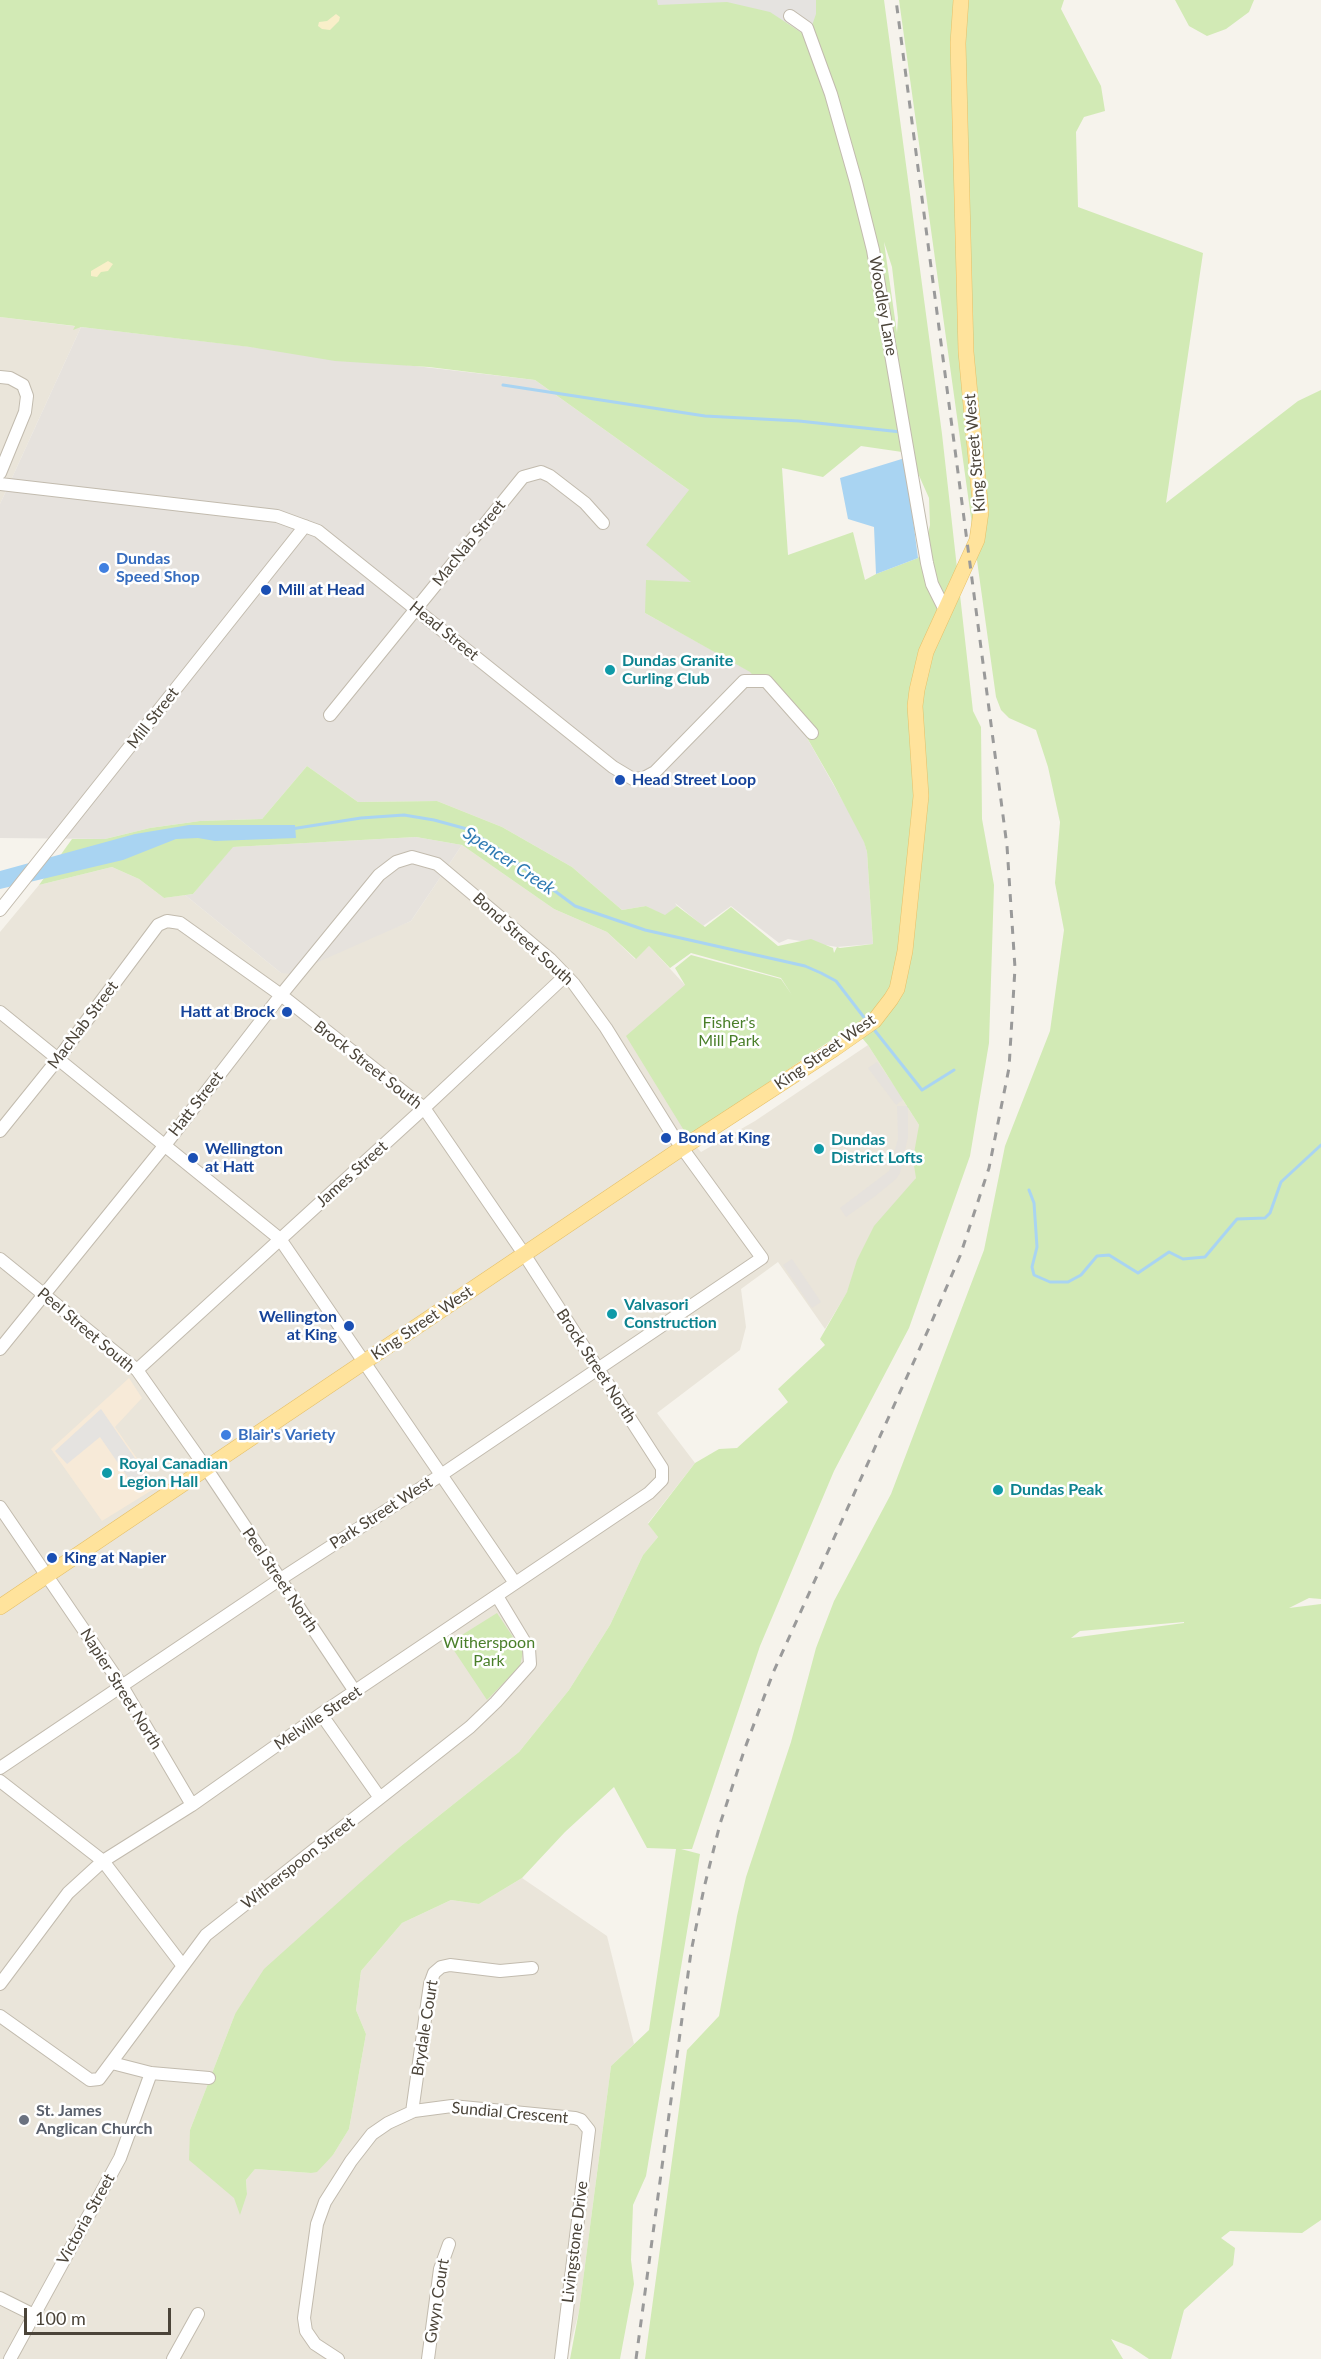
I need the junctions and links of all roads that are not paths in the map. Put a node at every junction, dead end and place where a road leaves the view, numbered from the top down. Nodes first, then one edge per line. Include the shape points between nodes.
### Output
1 (961, 0) edge
2 (790, 16) dead end
3 (0, 377) edge
4 (0, 473) edge
5 (0, 484) edge
6 (603, 523) dead end
7 (305, 526) junction
8 (944, 608) junction
9 (416, 609) junction
10 (330, 715) dead end
11 (812, 733) dead end
12 (396, 862) joint
13 (3, 906) edge
14 (167, 921) joint
15 (565, 976) junction
16 (281, 995) junction
17 (0, 1012) edge
18 (58, 1059) junction
19 (424, 1108) junction
20 (0, 1131) edge
21 (165, 1145) junction
22 (682, 1148) junction
23 (280, 1239) junction
24 (524, 1254) junction
25 (762, 1258) joint
26 (0, 1259) edge
27 (44, 1295) junction
28 (0, 1350) edge
29 (365, 1362) junction
30 (598, 1367) junction
31 (137, 1370) junction
32 (206, 1468) junction
33 (441, 1475) junction
34 (662, 1480) joint
35 (0, 1507) edge
36 (46, 1576) junction
37 (279, 1580) junction
38 (515, 1583) junction
39 (497, 1596) junction
40 (0, 1607) edge
41 (122, 1686) junction
42 (356, 1693) junction
43 (321, 1714) junction
44 (0, 1768) edge
45 (0, 1781) edge
46 (380, 1798) junction
47 (192, 1805) junction
48 (104, 1861) junction
49 (183, 1966) junction
50 (532, 1968) dead end
51 (0, 1984) edge
52 (0, 2016) edge
53 (112, 2063) junction
54 (151, 2073) junction
55 (209, 2078) dead end
56 (412, 2112) junction
57 (586, 2125) joint
58 (449, 2244) dead end
59 (0, 2298) edge
60 (198, 2314) dead end
61 (34, 2316) junction
62 (10, 2359) edge
63 (173, 2359) edge
64 (338, 2359) edge
65 (428, 2359) edge
66 (561, 2359) edge

1 - 8 main road, King Street West via 958,43 966,352 981,512 977,540
2 - 8 street, Woodley Lane via 807,28 856,182 881,295 927,563
3 - 4 street via 23,385 27,396 25,412
5 - 7 street, Head Street via 278,516
6 - 9 street, MacNab Street via 585,503 550,476 531,473 515,485
7 - 9 street, Head Street via 332,541
7 - 13 street, Mill Street
8 - 22 main road, King Street West via 916,690 921,796 905,951 897,989 874,1021
9 - 10 street, MacNab Street
9 - 11 street, Head Street via 633,779 655,772 744,681 766,681
12 - 15 street, Bond Street South via 412,857 437,864
12 - 16 street, Hatt Street via 379,876
14 - 16 street, Brock Street South via 180,922
14 - 18 street, MacNab Street via 159,925
15 - 19 street, James Street
15 - 22 street, Bond Street South via 606,1028
16 - 19 street, Brock Street South
16 - 21 street, Hatt Street
17 - 18 street
18 - 20 street, MacNab Street
18 - 21 street
19 - 23 street, James Street
19 - 24 street, Brock Street South
21 - 23 street
21 - 27 street, Hatt Street
22 - 24 main road, King Street West
22 - 25 street, Bond Street South
23 - 29 street
23 - 31 street, James Street
24 - 29 main road, King Street West
24 - 30 street, Brock Street North
25 - 30 street, Park Street West
26 - 27 street, Peel Street South
27 - 28 street, Hatt Street
27 - 31 street, Peel Street South
29 - 32 main road, King Street West
29 - 33 street
30 - 33 street, Park Street West
30 - 34 street, Brock Street North via 662,1468
31 - 32 street, Peel Street South
32 - 36 main road, King Street West
32 - 37 street, Peel Street North
33 - 37 street, Park Street West
33 - 38 street
34 - 38 street, Melville Street via 649,1493
35 - 36 street, Napier Street North
36 - 40 main road, King Street West
36 - 41 street, Napier Street North
37 - 41 street, Park Street West
37 - 42 street, Peel Street North
38 - 39 street, Melville Street
39 - 42 street, Melville Street
39 - 46 street, Witherspoon Street via 529,1649 530,1664 478,1719
41 - 44 street, Park Street West
41 - 47 street, Napier Street North
42 - 43 street, Melville Street
43 - 46 street
43 - 47 street, Melville Street
45 - 48 street
46 - 49 street, Witherspoon Street via 206,1935
47 - 48 street, Melville Street
48 - 49 street
48 - 51 street, Melville Street via 68,1893
49 - 53 street, Witherspoon Street
50 - 56 street, Brydale Court via 500,1971 450,1965 434,1973
52 - 53 street, Witherspoon Street via 90,2080 99,2079
53 - 54 street
54 - 55 street
54 - 61 street, Victoria Street via 120,2158
56 - 57 street, Sundial Crescent via 452,2106 574,2118
56 - 64 street, Sundial Crescent via 372,2134 325,2202 317,2224 304,2318 306,2331 315,2344
57 - 66 street, Livingstone Drive via 589,2130
58 - 65 street, Gwyn Court via 440,2269
59 - 61 street
60 - 63 street
61 - 62 street, Victoria Street

